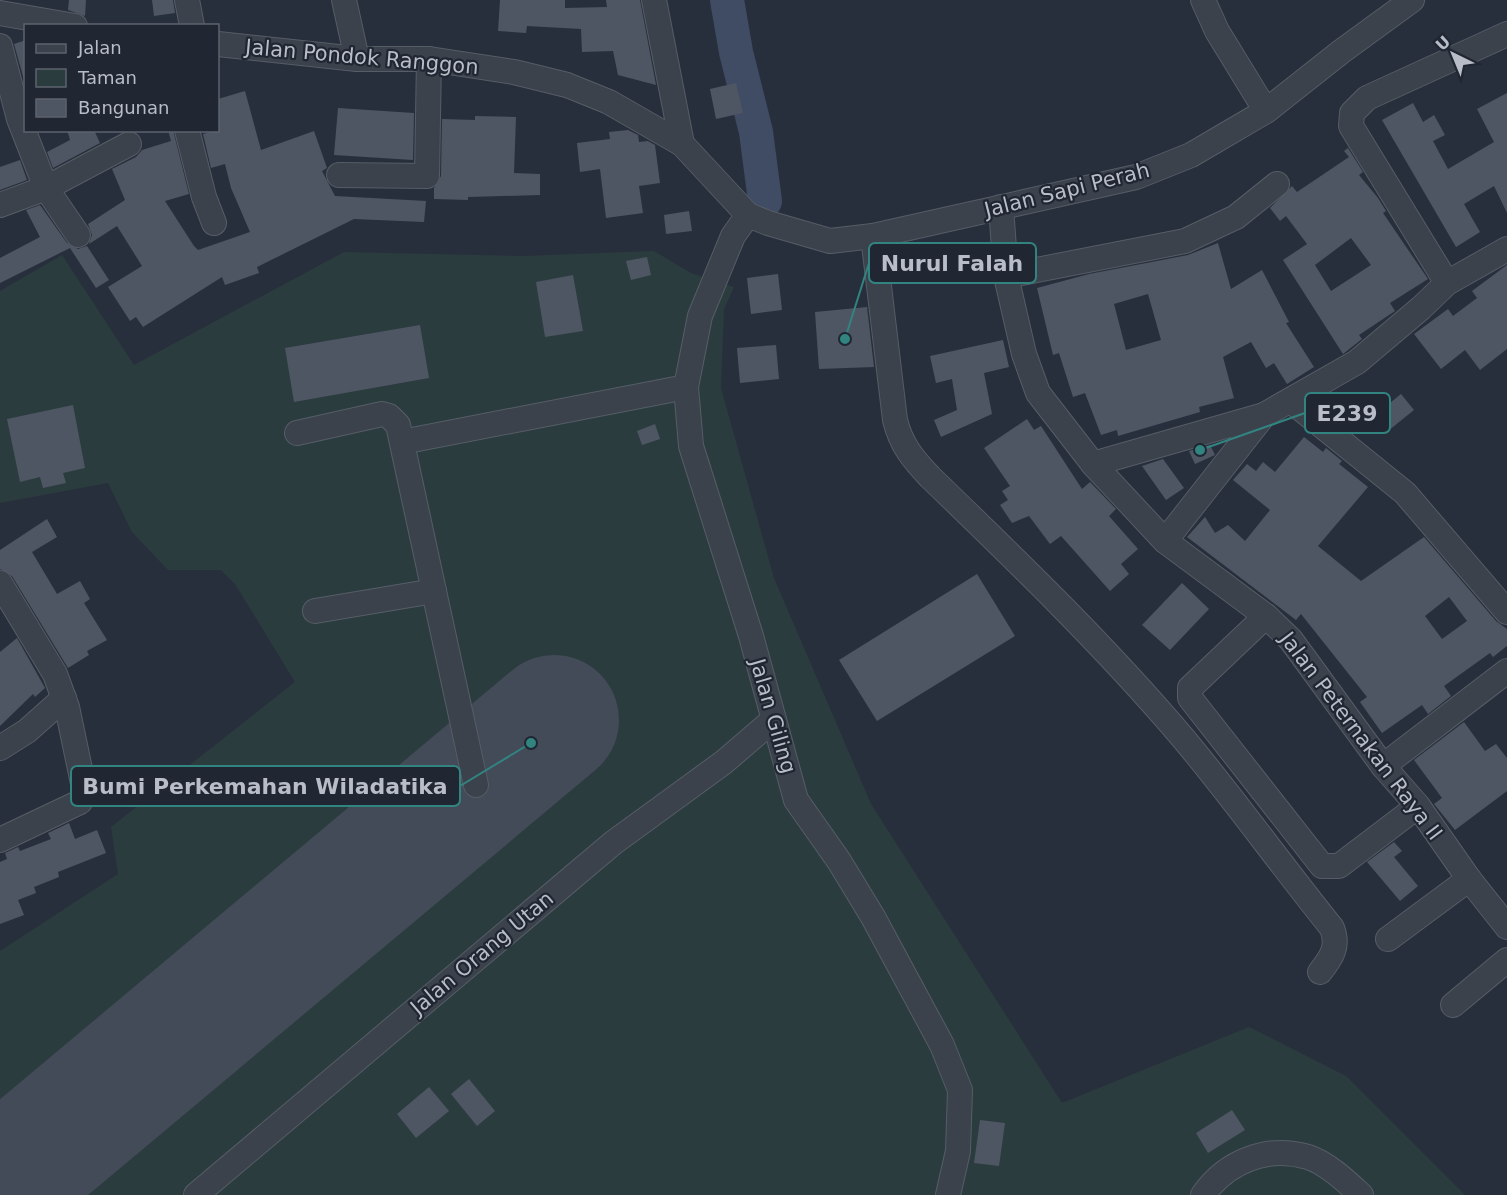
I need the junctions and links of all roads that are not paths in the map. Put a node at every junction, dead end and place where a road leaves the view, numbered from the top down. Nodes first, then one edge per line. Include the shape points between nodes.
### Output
1 (187, 0) edge
2 (344, 0) edge
3 (654, 0) edge
4 (1203, 0) edge
5 (1412, 0) edge
6 (0, 13) edge
7 (63, 24) edge
8 (192, 24) edge
9 (1507, 34) edge
10 (219, 44) edge
11 (0, 46) edge
12 (357, 59) junction
13 (429, 59) junction
14 (1266, 111) junction
15 (24, 132) edge
16 (24, 132) edge
17 (188, 132) edge
18 (129, 144) dead end
19 (682, 144) junction
20 (339, 175) dead end
21 (1276, 184) dead end
22 (46, 188) junction
23 (0, 205) edge
24 (1000, 207) junction
25 (748, 214) junction
26 (214, 223) dead end
27 (78, 235) dead end
28 (873, 236) junction
29 (1507, 249) edge
30 (1006, 276) junction
31 (1447, 283) junction
32 (686, 387) junction
33 (1291, 401) junction
34 (1264, 415) junction
35 (297, 433) dead end
36 (402, 442) junction
37 (1093, 464) junction
38 (1165, 542) junction
39 (0, 582) edge
40 (434, 591) junction
41 (315, 611) dead end
42 (1507, 612) edge
43 (1266, 616) junction
44 (1507, 671) edge
45 (64, 698) junction
46 (774, 719) junction
47 (0, 748) edge
48 (1383, 766) junction
49 (476, 785) dead end
50 (1418, 806) junction
51 (0, 840) edge
52 (1468, 879) junction
53 (1507, 927) edge
54 (1388, 939) dead end
55 (1507, 960) edge
56 (1320, 972) dead end
57 (1453, 1005) dead end
58 (196, 1195) edge
59 (948, 1195) edge
60 (1203, 1195) edge
61 (1361, 1195) edge

1 - 8 street
2 - 12 street
3 - 19 street
4 - 14 street via 1217,31
5 - 14 street, Jalan Sapi Perah
6 - 7 street
9 - 31 street via 1367,98 1352,113 1351,126
10 - 12 street, Jalan Pondok Ranggon
11 - 15 street
12 - 13 street, Jalan Pondok Ranggon
13 - 19 street, Jalan Pondok Ranggon via 567,85 609,102
13 - 20 street via 427,176
14 - 24 street, Jalan Sapi Perah via 1191,155 1136,177
16 - 22 street
17 - 26 street
18 - 22 street
19 - 25 street, Jalan Pondok Ranggon
21 - 30 street via 1236,217 1185,241
22 - 23 street
22 - 27 street
24 - 28 street, Jalan Sapi Perah
24 - 30 street, Jalan Peternakan Raya II
25 - 28 street, Jalan Sapi Perah via 768,224 830,241
25 - 32 street, Jalan Giling via 733,236 700,316
28 - 56 street via 895,420 910,456 1149,699 1228,792 1332,928 1335,950
29 - 31 street
30 - 37 street, Jalan Peternakan Raya II via 1024,354 1038,393
31 - 33 street via 1356,362
32 - 36 street
32 - 46 street, Jalan Giling via 692,446
33 - 34 street
33 - 42 street via 1406,493
34 - 37 street
34 - 38 street
35 - 36 street via 382,414 394,419
36 - 40 street
37 - 38 street, Jalan Peternakan Raya II
38 - 43 street, Jalan Peternakan Raya II
39 - 45 street via 55,674
40 - 41 street
40 - 49 street
43 - 48 street, Jalan Peternakan Raya II via 1291,640
43 - 50 street via 1190,688 1190,698 1322,866 1339,867
44 - 48 street
45 - 47 street via 27,731
45 - 51 street via 83,798
46 - 58 street, Jalan Orang Utan via 724,762 613,843
46 - 59 street, Jalan Giling via 796,800 873,917 942,1045 960,1090 958,1151
48 - 50 street, Jalan Peternakan Raya II
50 - 52 street, Jalan Peternakan Raya II
52 - 53 street, Jalan Peternakan Raya II
52 - 54 street
55 - 57 street
60 - 61 street via 1211,1183 1242,1160 1281,1152 1311,1158

